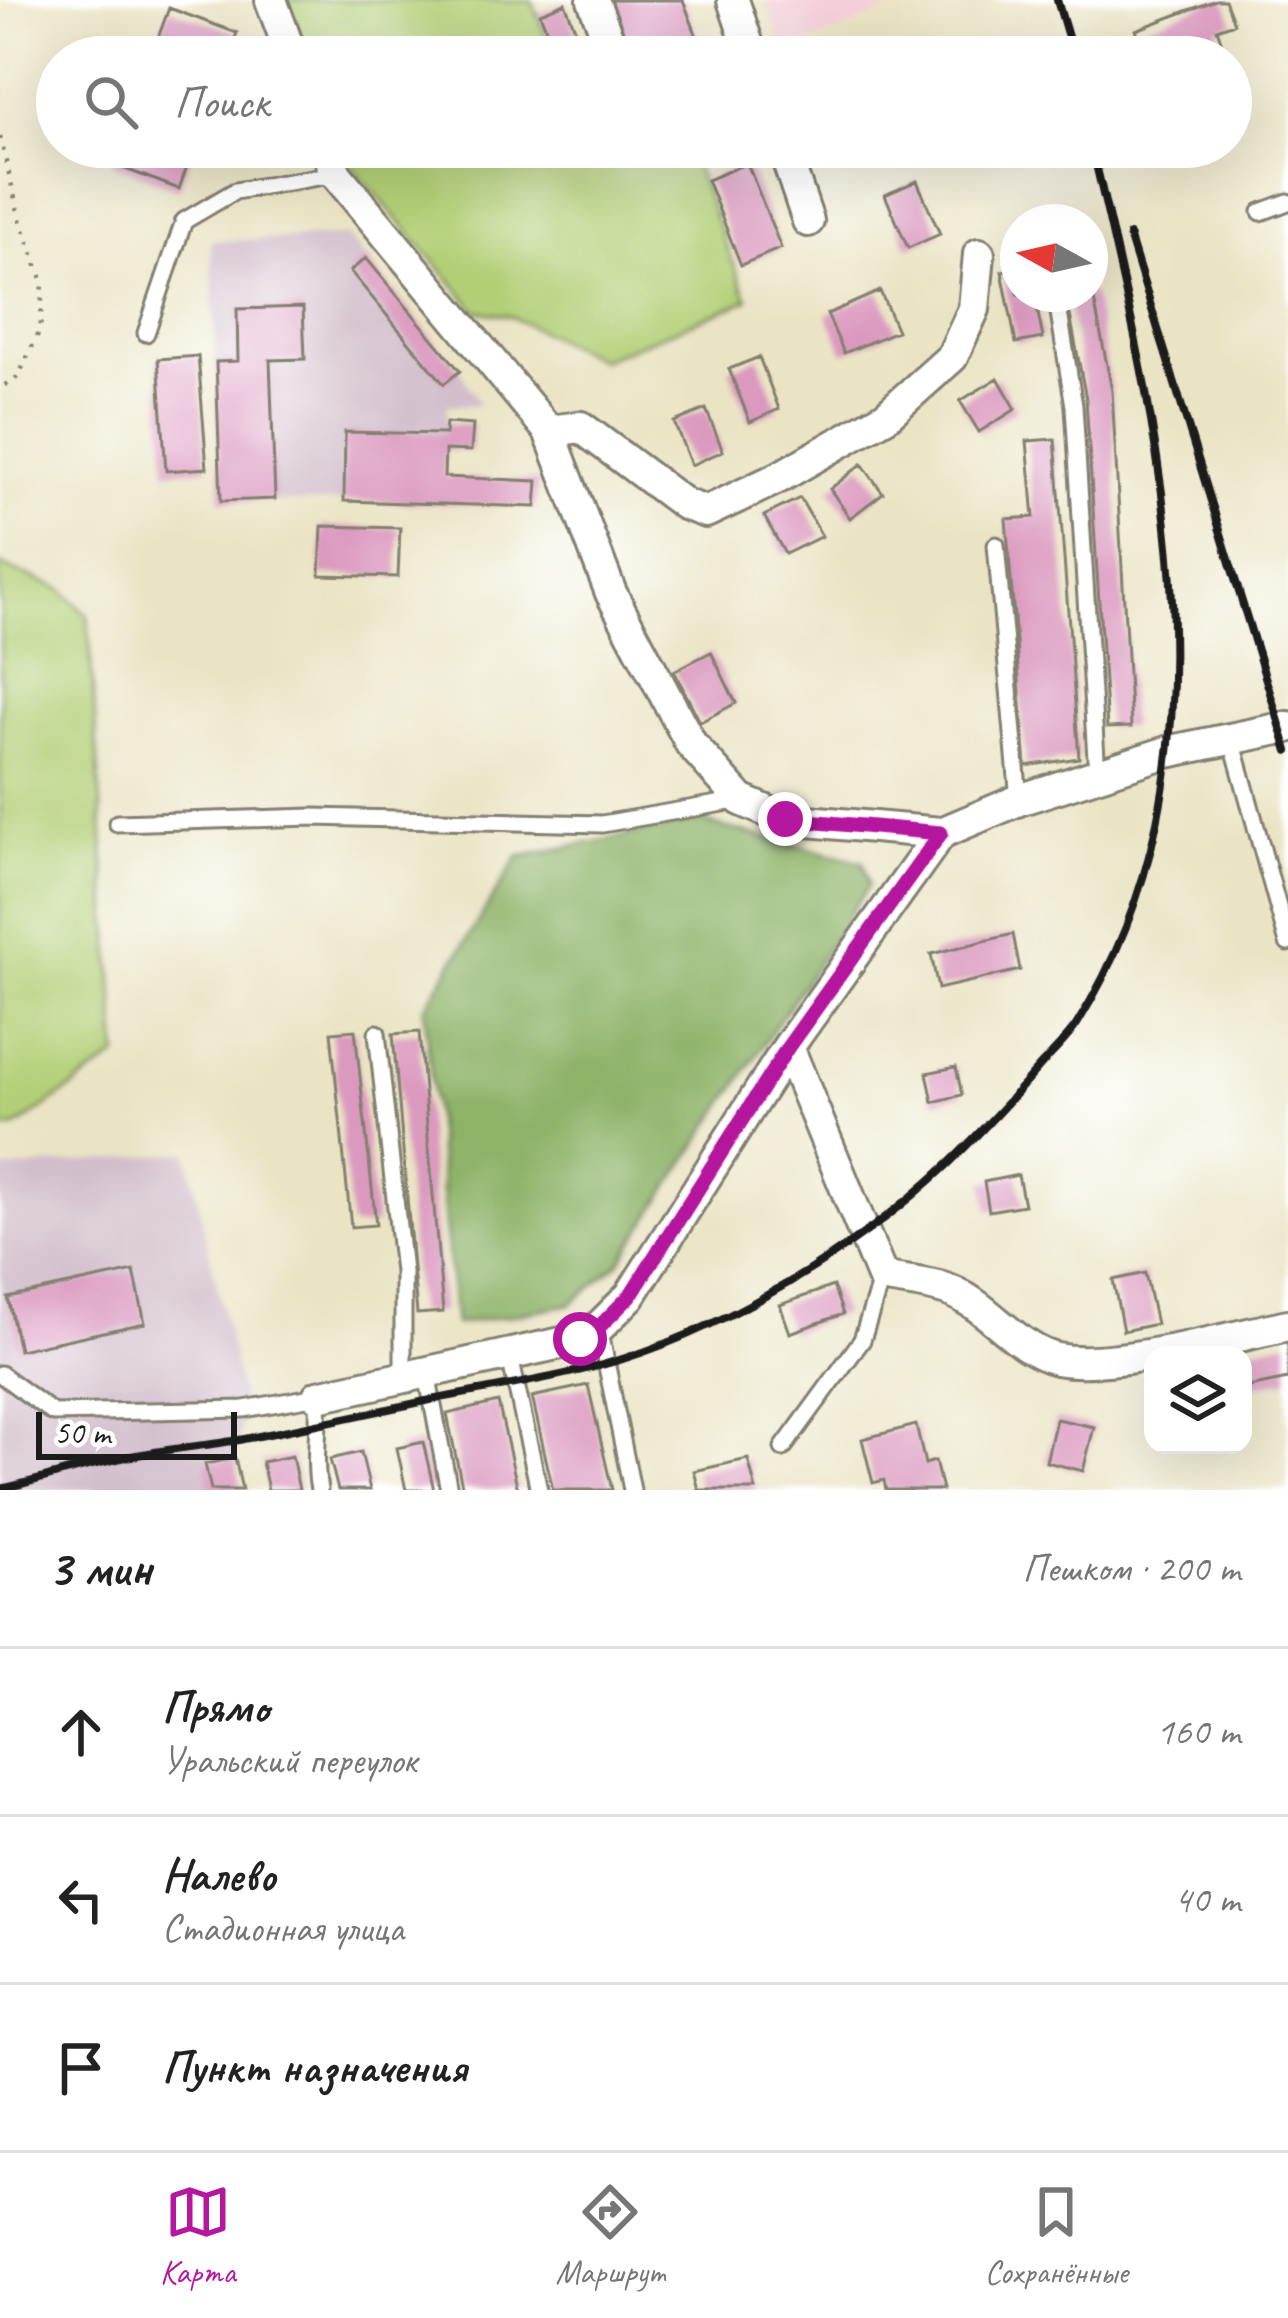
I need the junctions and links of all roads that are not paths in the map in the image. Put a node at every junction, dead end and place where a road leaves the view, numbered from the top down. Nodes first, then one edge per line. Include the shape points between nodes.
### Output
1 (271, 0) edge
2 (593, 0) edge
3 (733, 0) edge
4 (284, 36) edge
5 (607, 36) edge
6 (745, 36) edge
7 (306, 168) edge
8 (337, 168) edge
9 (790, 168) edge
10 (1288, 202) edge
11 (1261, 212) dead end
12 (808, 221) dead end
13 (979, 254) dead end
14 (1059, 312) edge
15 (146, 333) dead end
16 (548, 431) junction
17 (996, 545) dead end
18 (1288, 727) edge
19 (1232, 740) junction
20 (1097, 774) junction
21 (741, 800) junction
22 (1019, 800) junction
23 (118, 823) dead end
24 (941, 833) junction
25 (1288, 943) edge
26 (377, 1033) dead end
27 (788, 1047) junction
28 (882, 1277) junction
29 (1288, 1325) edge
30 (599, 1327) junction
31 (510, 1357) junction
32 (0, 1374) edge
33 (415, 1376) junction
34 (318, 1396) junction
35 (783, 1448) dead end
36 (320, 1490) edge
37 (449, 1490) edge
38 (538, 1490) edge
39 (632, 1490) edge

1 - 4 street
2 - 5 street
3 - 6 street
7 - 15 lane via 235,191 184,221
8 - 16 street
9 - 12 street
10 - 11 lane
13 - 16 street via 974,309 952,357 886,416 706,512 581,427
14 - 20 lane via 1074,406
16 - 21 street via 611,593 691,744
17 - 22 lane
18 - 19 street
19 - 20 street
19 - 25 lane
20 - 22 street
21 - 23 lane via 602,824 313,817
21 - 24 street via 785,819
22 - 24 street
24 - 27 street
26 - 33 lane
27 - 28 street
27 - 30 street via 630,1296
28 - 29 street via 954,1293 1056,1359 1186,1347
28 - 35 lane via 862,1340
30 - 31 street
30 - 39 lane
31 - 33 street
31 - 38 lane
32 - 34 lane via 52,1413 244,1409
33 - 34 street
33 - 37 lane
34 - 36 lane

